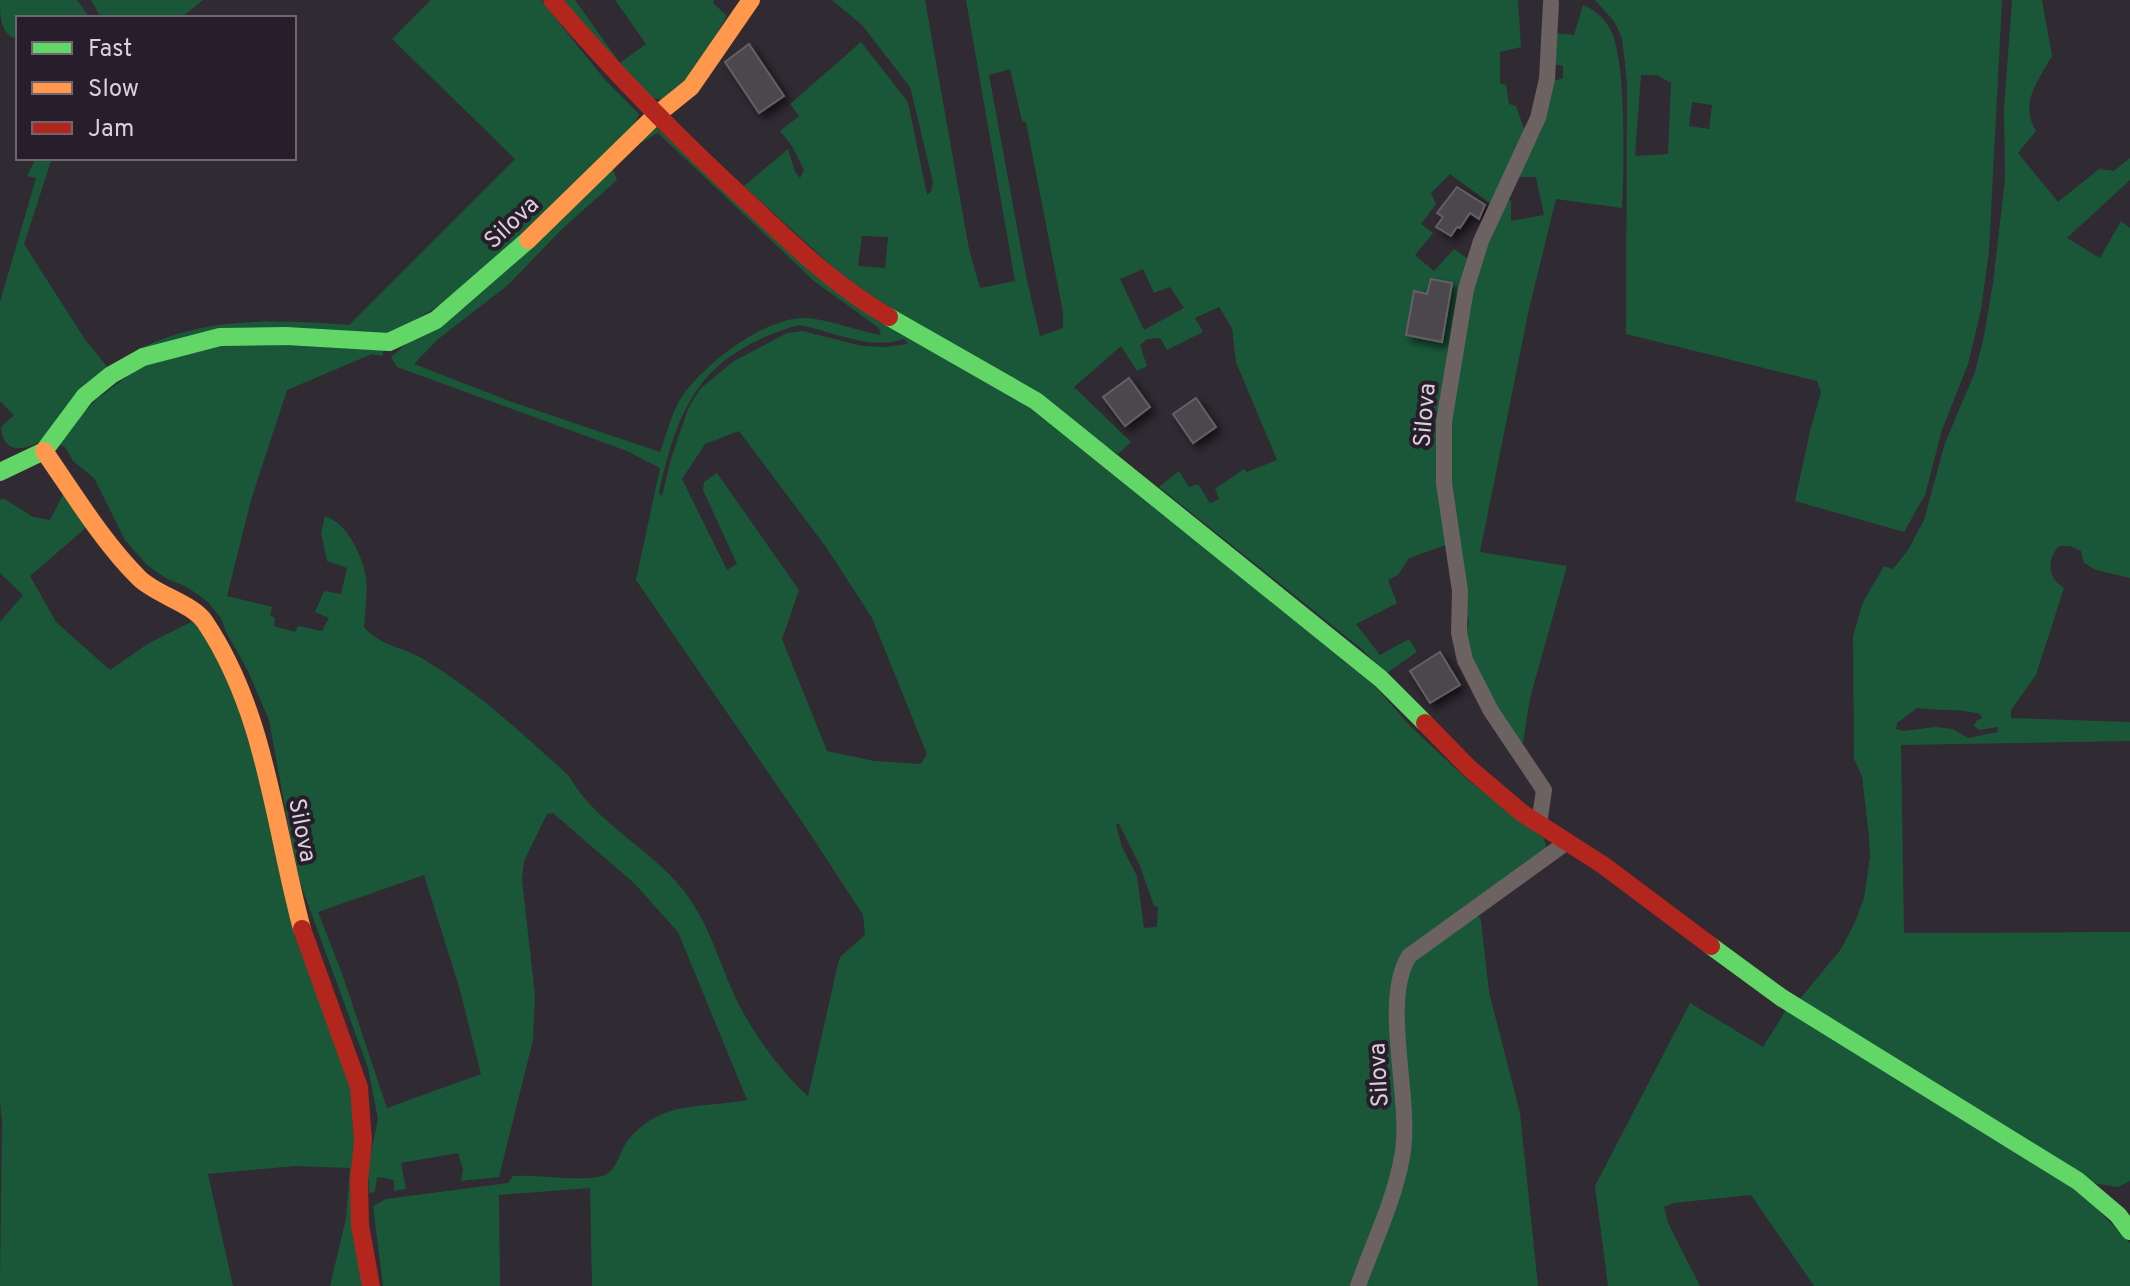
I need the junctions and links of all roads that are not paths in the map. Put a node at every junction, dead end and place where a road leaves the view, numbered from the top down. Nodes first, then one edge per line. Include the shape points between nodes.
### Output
1 (552, 0) edge
2 (751, 0) edge
3 (1551, 3) dead end
4 (655, 116) junction
5 (44, 451) junction
6 (0, 472) edge
7 (1539, 824) junction
8 (1567, 842) junction
9 (2130, 1231) edge
10 (371, 1286) edge
11 (1358, 1286) edge

1 - 4 street
2 - 4 street, Silova via 691,87
3 - 7 street, Silova via 1547,79 1538,118 1473,265 1444,422 1444,483 1465,660 1491,711 1544,790
4 - 5 street, Silova via 521,247 436,320 389,342 220,337 143,357 85,396
4 - 7 street via 838,285 1036,401 1381,679 1469,768
5 - 6 street, Silova
5 - 10 street, Silova via 141,580 202,618 249,711 302,930 359,1087 360,1225
7 - 8 street
8 - 9 street via 1782,998 2078,1181
8 - 11 street, Silova via 1409,956 1401,970 1403,1155

